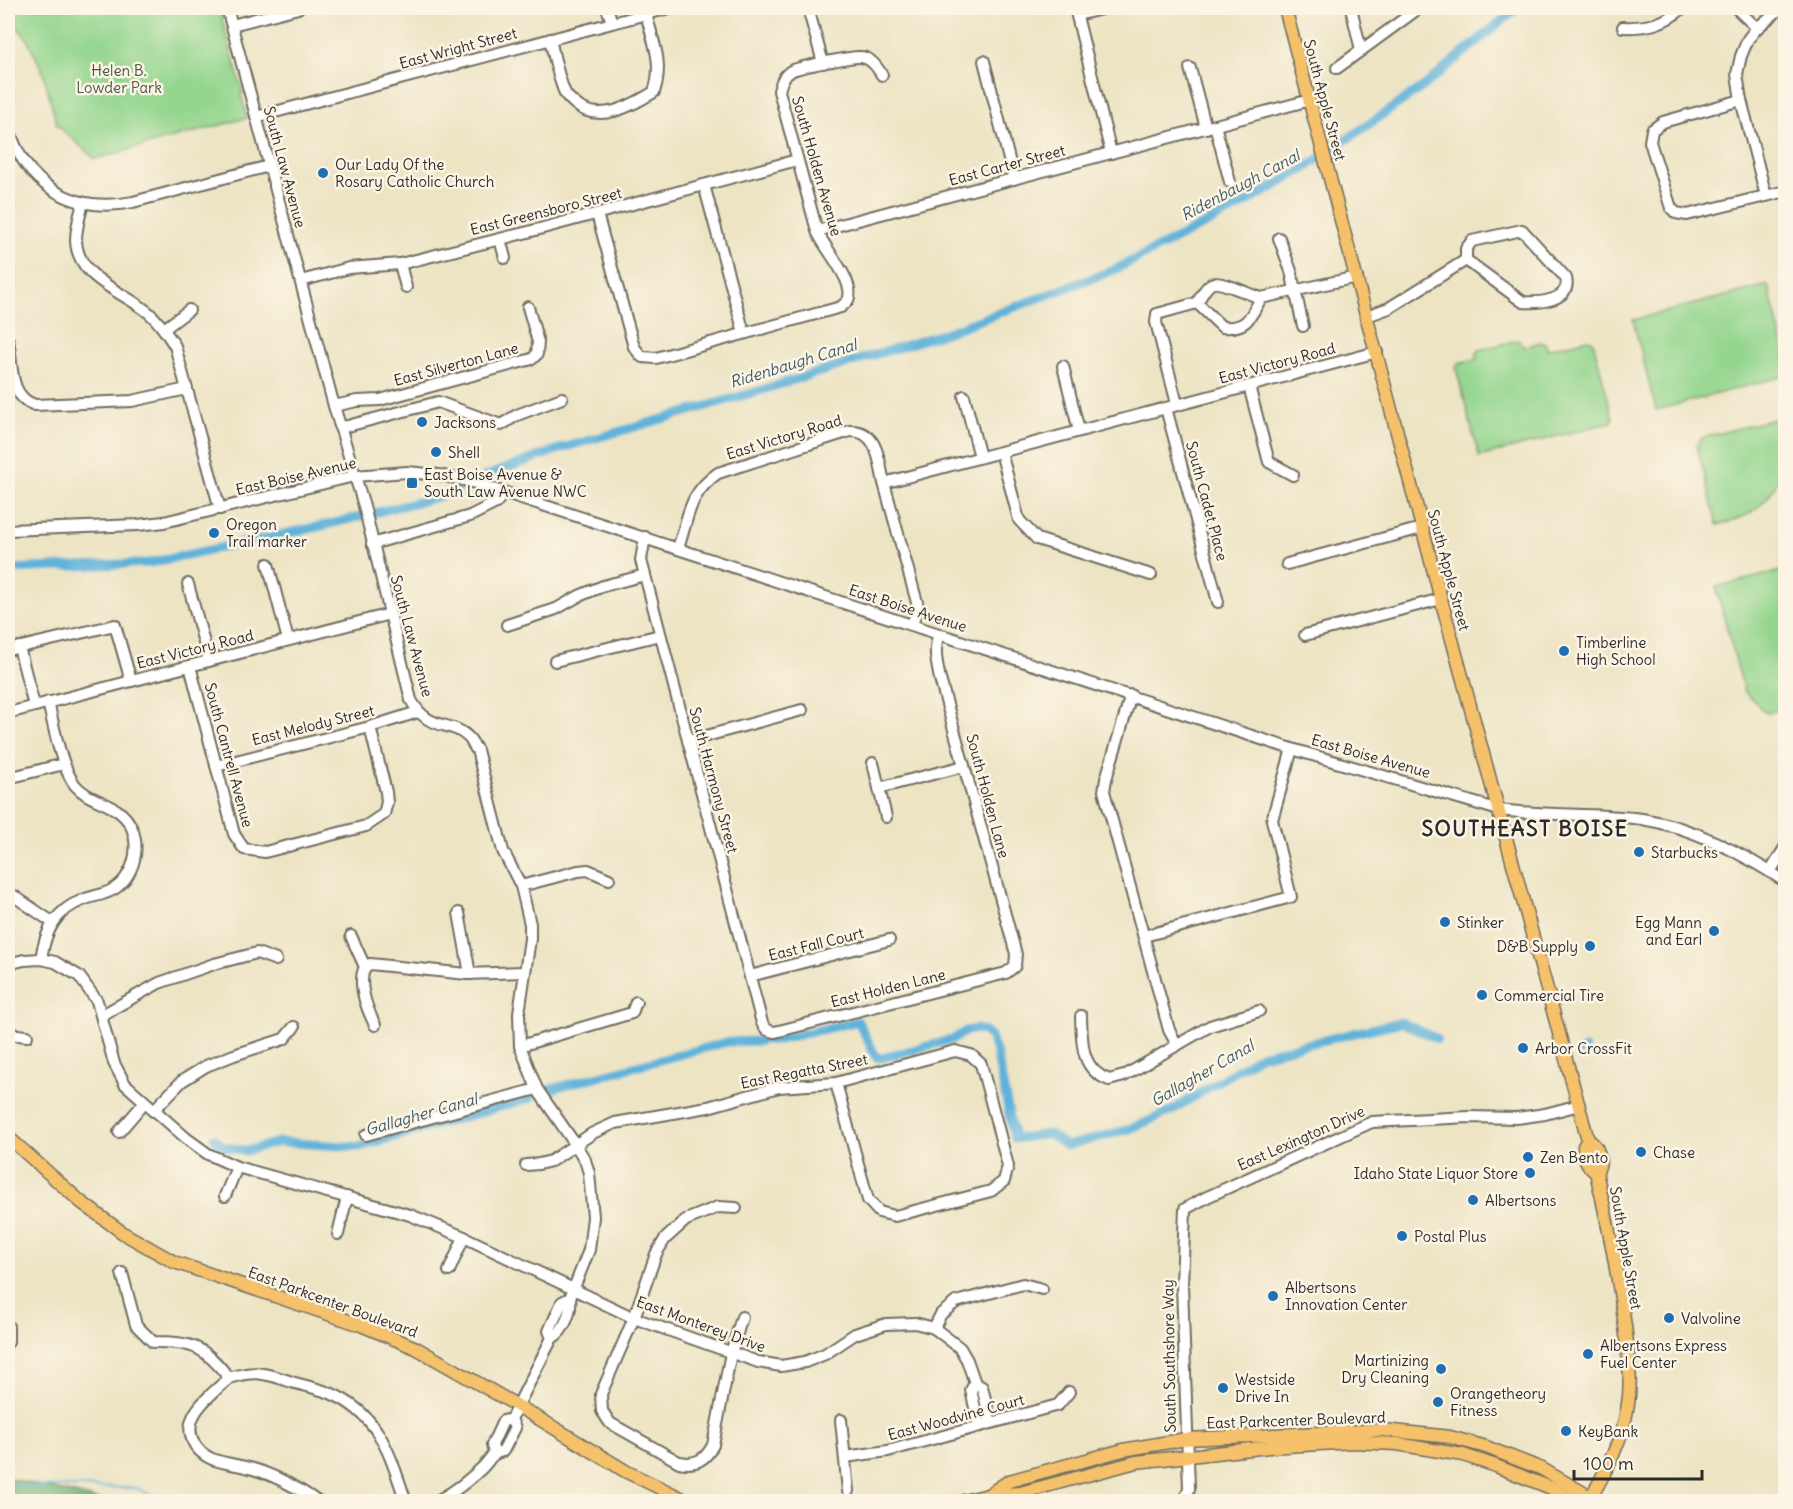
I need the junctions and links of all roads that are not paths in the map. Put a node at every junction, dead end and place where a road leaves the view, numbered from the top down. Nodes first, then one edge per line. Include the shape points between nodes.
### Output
1 (227, 8) edge
2 (298, 8) edge
3 (607, 8) edge
4 (669, 8) edge
5 (808, 8) edge
6 (1106, 8) edge
7 (1285, 8) edge
8 (1351, 8) edge
9 (1419, 8) edge
10 (1683, 8) edge
11 (1736, 8) edge
12 (1781, 8) edge
13 (1076, 11) edge
14 (645, 14) junction
15 (612, 22) junction
16 (232, 25) junction
17 (1623, 27) dead end
18 (1757, 28) junction
19 (550, 39) junction
20 (1361, 51) junction
21 (984, 61) dead end
22 (823, 63) junction
23 (1190, 68) dead end
24 (1337, 68) dead end
25 (882, 75) dead end
26 (1310, 100) junction
27 (1741, 100) junction
28 (256, 117) junction
29 (8, 125) edge
30 (1210, 126) junction
31 (1111, 153) junction
32 (797, 160) junction
33 (269, 166) junction
34 (1014, 178) junction
35 (1230, 182) dead end
36 (704, 185) junction
37 (1785, 191) edge
38 (1766, 196) junction
39 (84, 203) junction
40 (597, 214) junction
41 (817, 231) junction
42 (1280, 238) dead end
43 (500, 239) junction
44 (505, 258) dead end
45 (1466, 260) junction
46 (400, 264) junction
47 (1357, 277) junction
48 (301, 281) junction
49 (406, 286) dead end
50 (1294, 290) junction
51 (1261, 298) junction
52 (1197, 303) junction
53 (528, 307) dead end
54 (189, 310) dead end
55 (1367, 316) junction
56 (1303, 326) dead end
57 (164, 329) junction
58 (744, 333) junction
59 (8, 340) edge
60 (1377, 352) junction
61 (1063, 366) dead end
62 (1249, 386) junction
63 (187, 388) junction
64 (964, 396) dead end
65 (562, 398) dead end
66 (334, 406) junction
67 (1172, 406) junction
68 (340, 428) junction
69 (1079, 431) junction
70 (1000, 452) junction
71 (980, 457) junction
72 (1293, 475) dead end
73 (354, 476) junction
74 (884, 483) junction
75 (504, 492) junction
76 (220, 509) junction
77 (1422, 528) junction
78 (8, 530) edge
79 (645, 537) junction
80 (372, 544) junction
81 (678, 548) junction
82 (268, 564) dead end
83 (1287, 564) dead end
84 (645, 575) junction
85 (1151, 575) dead end
86 (189, 584) dead end
87 (1441, 599) junction
88 (1218, 602) dead end
89 (390, 614) junction
90 (507, 625) dead end
91 (912, 625) junction
92 (660, 634) junction
93 (939, 634) junction
94 (1305, 635) dead end
95 (288, 640) junction
96 (19, 647) junction
97 (8, 650) edge
98 (209, 661) junction
99 (555, 662) dead end
100 (190, 666) junction
101 (131, 681) junction
102 (1131, 695) junction
103 (48, 702) junction
104 (34, 706) junction
105 (802, 710) dead end
106 (8, 712) edge
107 (418, 712) junction
108 (370, 726) junction
109 (688, 741) junction
110 (1292, 749) junction
111 (873, 763) dead end
112 (64, 764) junction
113 (216, 766) junction
114 (964, 766) junction
115 (8, 778) edge
116 (879, 788) junction
117 (1499, 810) junction
118 (885, 818) dead end
119 (1785, 846) edge
120 (1770, 872) junction
121 (609, 879) dead end
122 (1785, 882) edge
123 (521, 886) junction
124 (14, 897) dead end
125 (459, 914) dead end
126 (52, 922) junction
127 (351, 936) dead end
128 (1144, 936) junction
129 (889, 940) dead end
130 (41, 959) junction
131 (276, 960) dead end
132 (8, 964) edge
133 (1015, 966) joint
134 (365, 967) junction
135 (524, 972) junction
136 (470, 974) junction
137 (750, 976) junction
138 (636, 1002) dead end
139 (1259, 1011) dead end
140 (102, 1015) junction
141 (1082, 1016) dead end
142 (375, 1024) dead end
143 (294, 1027) dead end
144 (765, 1029) joint
145 (8, 1034) edge
146 (27, 1036) dead end
147 (1178, 1045) junction
148 (520, 1046) junction
149 (836, 1083) junction
150 (537, 1089) junction
151 (1579, 1105) junction
152 (149, 1107) junction
153 (119, 1132) dead end
154 (366, 1136) dead end
155 (8, 1137) edge
156 (575, 1144) junction
157 (526, 1165) dead end
158 (237, 1167) junction
159 (225, 1196) dead end
160 (347, 1197) junction
161 (736, 1208) dead end
162 (1185, 1209) joint
163 (338, 1234) dead end
164 (464, 1237) junction
165 (449, 1271) dead end
166 (122, 1273) dead end
167 (1042, 1289) dead end
168 (572, 1293) junction
169 (742, 1317) dead end
170 (634, 1318) junction
171 (8, 1326) edge
172 (934, 1328) junction
173 (8, 1342) edge
174 (731, 1353) junction
175 (229, 1378) junction
176 (975, 1383) junction
177 (1069, 1392) dead end
178 (518, 1406) junction
179 (841, 1420) dead end
180 (991, 1423) junction
181 (979, 1426) junction
182 (1186, 1440) junction
183 (1187, 1455) junction
184 (845, 1457) junction
185 (848, 1491) dead end
186 (988, 1495) junction
187 (1593, 1500) edge
188 (318, 1502) edge
189 (406, 1502) edge
190 (434, 1502) edge
191 (689, 1502) edge
192 (960, 1502) edge
193 (1185, 1502) edge
194 (1575, 1502) edge

1 - 16 street, South Law Avenue
2 - 16 street
3 - 15 street
4 - 14 street, East Wright Street
5 - 22 street
6 - 13 street
7 - 26 main road, South Apple Street
8 - 20 street
9 - 20 street
10 - 17 street via 1658,24
11 - 18 street
12 - 18 street
13 - 31 street
14 - 15 street, East Wright Street
14 - 19 street via 659,61 659,76 654,92 620,110 582,110 565,94
15 - 19 street, East Wright Street
16 - 28 street, South Law Avenue
18 - 27 street via 1748,39 1737,74
19 - 28 street, East Wright Street
20 - 24 street
21 - 34 street
22 - 25 street, South Holden Avenue via 863,57 873,62
22 - 32 street, South Holden Avenue via 791,71 782,80 779,91
23 - 30 street
26 - 30 street, East Carter Street
26 - 47 main road, South Apple Street
27 - 38 street
27 - 38 street via 1663,122 1652,130 1650,142 1668,201 1676,213 1687,215
28 - 33 street, South Law Avenue
29 - 39 street via 23,162 39,181 59,195
30 - 31 street, East Carter Street
30 - 35 street
31 - 34 street, East Carter Street
32 - 36 street, East Greensboro Street
32 - 41 street, South Holden Avenue
33 - 39 street via 116,206
33 - 48 street, South Law Avenue
34 - 41 street, East Carter Street
36 - 40 street, East Greensboro Street
36 - 58 street
37 - 38 street
39 - 57 street via 76,241 82,263
40 - 43 street, East Greensboro Street
40 - 58 street via 634,347 642,357 656,358
41 - 58 street, South Holden Avenue via 846,279 848,300 841,307
42 - 50 street
43 - 44 street
43 - 46 street, East Greensboro Street
45 - 45 street via 1523,302 1561,296 1568,286 1566,278 1522,230 1472,241 1466,249
45 - 55 street via 1389,308
46 - 48 street, East Greensboro Street via 349,268
46 - 49 street
47 - 50 street
47 - 55 main road, South Apple Street
48 - 66 street, South Law Avenue
50 - 51 street
50 - 56 street
51 - 52 street via 1214,282
51 - 52 street via 1250,318 1235,328 1222,327
52 - 67 street, South Cadet Place via 1157,314
53 - 66 street, East Silverton Lane via 538,342 537,354 532,358 380,400
54 - 57 street
55 - 60 main road, South Apple Street
57 - 63 street via 175,346
59 - 63 street via 17,393 35,405 132,401
60 - 62 street, East Victory Road
60 - 77 main road, South Apple Street
61 - 69 street
62 - 67 street, East Victory Road
62 - 72 street via 1269,462
63 - 76 street
64 - 71 street
65 - 68 street via 501,425 438,402
66 - 68 street, South Law Avenue
67 - 69 street, East Victory Road
67 - 88 street, South Cadet Place
68 - 73 street, South Law Avenue
69 - 70 street, East Victory Road
70 - 71 street, East Victory Road
70 - 85 street via 1019,520 1037,539
71 - 74 street, East Victory Road
73 - 75 street, East Boise Avenue via 407,472 439,475
73 - 76 street, East Boise Avenue
73 - 80 street, South Law Avenue
74 - 81 street, East Victory Road via 874,443 865,433 850,431 718,473 693,498
74 - 91 street via 918,606
75 - 79 street, East Boise Avenue
75 - 80 street via 496,503 470,516
76 - 78 street, East Boise Avenue via 138,525
77 - 83 street
77 - 87 main road, South Apple Street
79 - 81 street, East Boise Avenue
79 - 84 street, South Harmony Street via 641,560
80 - 89 street, South Law Avenue
81 - 91 street, East Boise Avenue
82 - 95 street
84 - 90 street via 603,586 556,609
84 - 92 street, South Harmony Street
86 - 98 street
87 - 94 street
87 - 117 main road, South Apple Street
89 - 95 street, East Victory Road
89 - 107 street, South Law Avenue via 411,700
91 - 93 street, East Boise Avenue
92 - 99 street
92 - 109 street, South Harmony Street
93 - 102 street, East Boise Avenue
93 - 114 street, South Holden Lane via 936,658
95 - 98 street, East Victory Road
96 - 97 street
96 - 101 street via 116,625
96 - 104 street
98 - 100 street, East Victory Road
100 - 101 street, East Victory Road
100 - 113 street, South Cantrell Avenue
101 - 103 street, East Victory Road
102 - 110 street, East Boise Avenue
102 - 128 street via 1104,791
103 - 104 street, East Victory Road
103 - 112 street
104 - 106 street, East Victory Road
105 - 109 street
107 - 108 street, East Melody Street
107 - 123 street, South Law Avenue via 432,723 468,737 477,750 503,851
108 - 113 street, East Melody Street
108 - 113 street, South Cantrell Avenue via 386,792 384,814 366,826 266,852 244,849 234,834
109 - 137 street, South Harmony Street
110 - 117 street, East Boise Avenue
110 - 128 street via 1272,819 1291,897
111 - 116 street
112 - 115 street
112 - 126 street via 75,785 127,820 136,851 130,873 117,886 103,895 82,900
114 - 116 street
114 - 133 street, South Holden Lane via 1016,954
116 - 118 street
117 - 120 street, East Boise Avenue via 1644,820 1701,835
117 - 151 main road, South Apple Street
119 - 120 street
120 - 122 street, East Boise Avenue
121 - 123 street via 588,870
123 - 135 street, South Law Avenue via 530,924
124 - 126 street
125 - 136 street
126 - 130 street
127 - 134 street
128 - 147 street via 1169,1030
129 - 137 street, East Fall Court
130 - 132 street, East Monterey Drive
130 - 140 street, East Monterey Drive via 79,976 94,995
131 - 140 street via 257,953 214,964 159,983
133 - 144 street, East Holden Lane via 1006,973 776,1032
134 - 136 street via 376,963
134 - 142 street via 362,978 368,1011
135 - 136 street
135 - 148 street, South Law Avenue
137 - 144 street, South Harmony Street
138 - 148 street via 632,1013
139 - 147 street via 1210,1026
140 - 152 street, East Monterey Drive via 120,1076
141 - 147 street via 1082,1042 1088,1062 1092,1071 1109,1080 1124,1076
143 - 152 street via 284,1039 206,1066
145 - 146 street
148 - 150 street, South Law Avenue
149 - 149 street, East Regatta Street via 868,1200 879,1212 895,1216 991,1191 1004,1181 1008,1166 981,1064 971,1055 955,1051
149 - 156 street, East Regatta Street via 779,1087 708,1107 634,1118 604,1127
150 - 154 street
150 - 156 street, South Law Avenue
151 - 162 street, East Lexington Drive via 1517,1118 1372,1122
151 - 187 main road, South Apple Street via 1588,1140 1595,1144 1600,1158 1596,1172 1622,1301 1629,1387 1619,1439
152 - 153 street
152 - 158 street, East Monterey Drive via 208,1154
155 - 178 main road, East Parkcenter Boulevard via 114,1227 174,1262 361,1325 416,1348
156 - 157 street, East Regatta Street via 551,1161
156 - 168 street, South Law Avenue via 589,1173 593,1217 589,1250
158 - 159 street
158 - 160 street, East Monterey Drive
160 - 163 street
160 - 164 street, East Monterey Drive via 410,1215
161 - 170 street via 706,1210 675,1228 656,1254
162 - 182 street, South Southshore Way via 1182,1284
164 - 165 street
164 - 168 street, East Monterey Drive
166 - 175 street via 136,1325 153,1342 182,1342 198,1348 213,1358
167 - 172 street via 1023,1284 956,1302 941,1314
168 - 170 street, East Monterey Drive
168 - 178 street, South Law Avenue via 572,1307 559,1335 552,1338
169 - 174 street
170 - 174 street, East Monterey Drive
170 - 174 street via 601,1394 602,1411 610,1424 679,1462 702,1461 713,1445
171 - 173 street
172 - 174 street, East Monterey Drive via 915,1323 886,1324 855,1334 825,1354 781,1366
172 - 176 street, East Monterey Drive via 960,1348
175 - 188 street via 198,1407 191,1419 191,1438 197,1448 212,1459 280,1479
175 - 189 street via 263,1372 332,1394 362,1411 387,1447
176 - 180 street, East Monterey Drive via 982,1387
176 - 181 street, East Monterey Drive via 970,1390
177 - 180 street, East Woodvine Court via 1058,1405
178 - 190 street, South Law Avenue via 511,1419 515,1428 503,1451 494,1453 466,1481
178 - 191 main road, East Parkcenter Boulevard via 627,1472
179 - 184 street
180 - 181 street, East Woodvine Court
181 - 184 street, East Woodvine Court via 888,1451
182 - 183 street, South Southshore Way
182 - 186 main road, East Parkcenter Boulevard via 1123,1450 1009,1481
182 - 187 main road, East Parkcenter Boulevard via 1384,1430 1450,1437 1542,1469
183 - 186 main road, East Parkcenter Boulevard via 1136,1462 1020,1493
183 - 193 street, South Southshore Way via 1189,1489
183 - 194 main road, East Parkcenter Boulevard via 1353,1442 1397,1444 1463,1455 1551,1488
184 - 185 street
186 - 192 main road, East Parkcenter Boulevard

